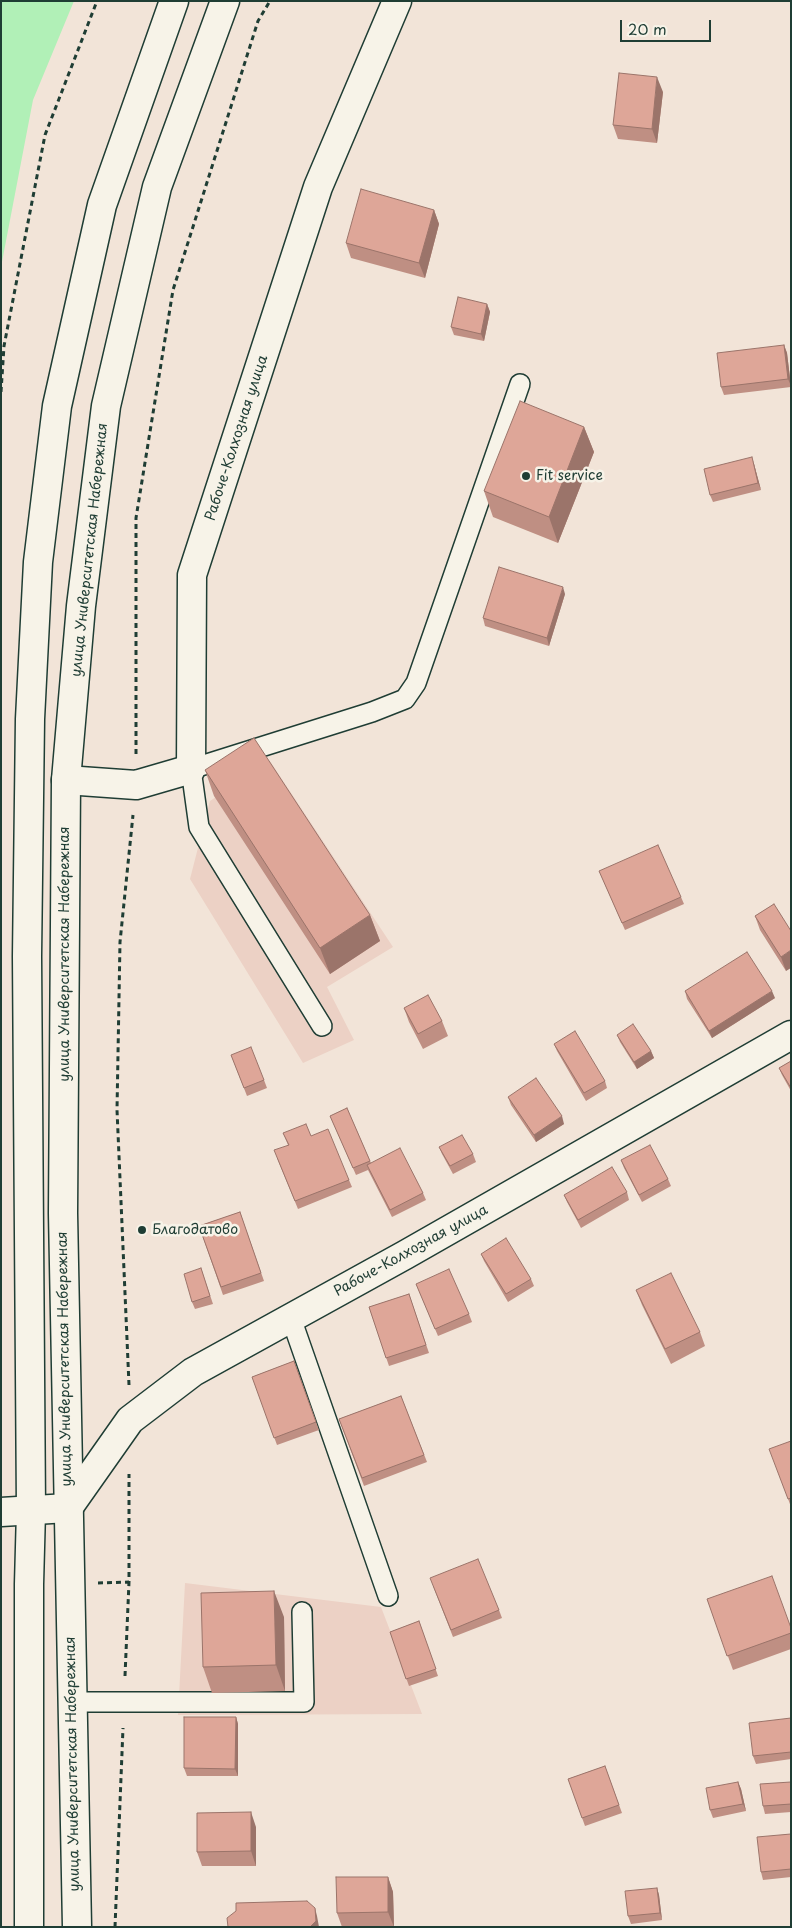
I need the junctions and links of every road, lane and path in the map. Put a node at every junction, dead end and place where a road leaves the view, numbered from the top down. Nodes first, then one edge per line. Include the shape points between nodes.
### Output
1 (97, 1) edge
2 (174, 1) edge
3 (225, 1) edge
4 (270, 1) edge
5 (397, 1) edge
6 (520, 384) dead end
7 (1, 392) edge
8 (191, 769) junction
9 (66, 780) junction
10 (136, 785) junction
11 (322, 1026) dead end
12 (791, 1036) edge
13 (291, 1318) junction
14 (130, 1420) junction
15 (68, 1508) junction
16 (31, 1511) junction
17 (1, 1512) edge
18 (129, 1582) dead end
19 (388, 1596) dead end
20 (302, 1612) dead end
21 (72, 1702) junction
22 (124, 1702) junction
23 (29, 1927) edge
24 (77, 1927) edge
25 (115, 1927) edge

1 - 7 path via 45,135 4,346
2 - 16 main road via 102,205 57,406 38,562 30,719 27,947
3 - 9 main road, улица Университетская Набережная via 157,187 106,406 81,606
4 - 10 path via 258,21 173,290 136,518
5 - 8 main road, Рабоче-Колхозная улица via 318,187 192,575
6 - 8 lane via 416,683 405,699
8 - 10 main road
8 - 11 lane via 199,827
9 - 10 main road
9 - 15 main road, улица Университетская Набережная via 63,1213
10 - 14 path via 120,942 117,1110
12 - 13 main road, Рабоче-Колхозная улица
13 - 14 main road, Рабоче-Колхозная улица via 193,1372
13 - 19 lane
14 - 15 main road, Рабоче-Колхозная улица
15 - 16 main road
15 - 21 main road, улица Университетская Набережная
16 - 17 main road
16 - 23 main road
18 - 22 path
20 - 22 lane via 304,1702
21 - 22 lane
21 - 24 main road, улица Университетская Набережная
22 - 25 path

